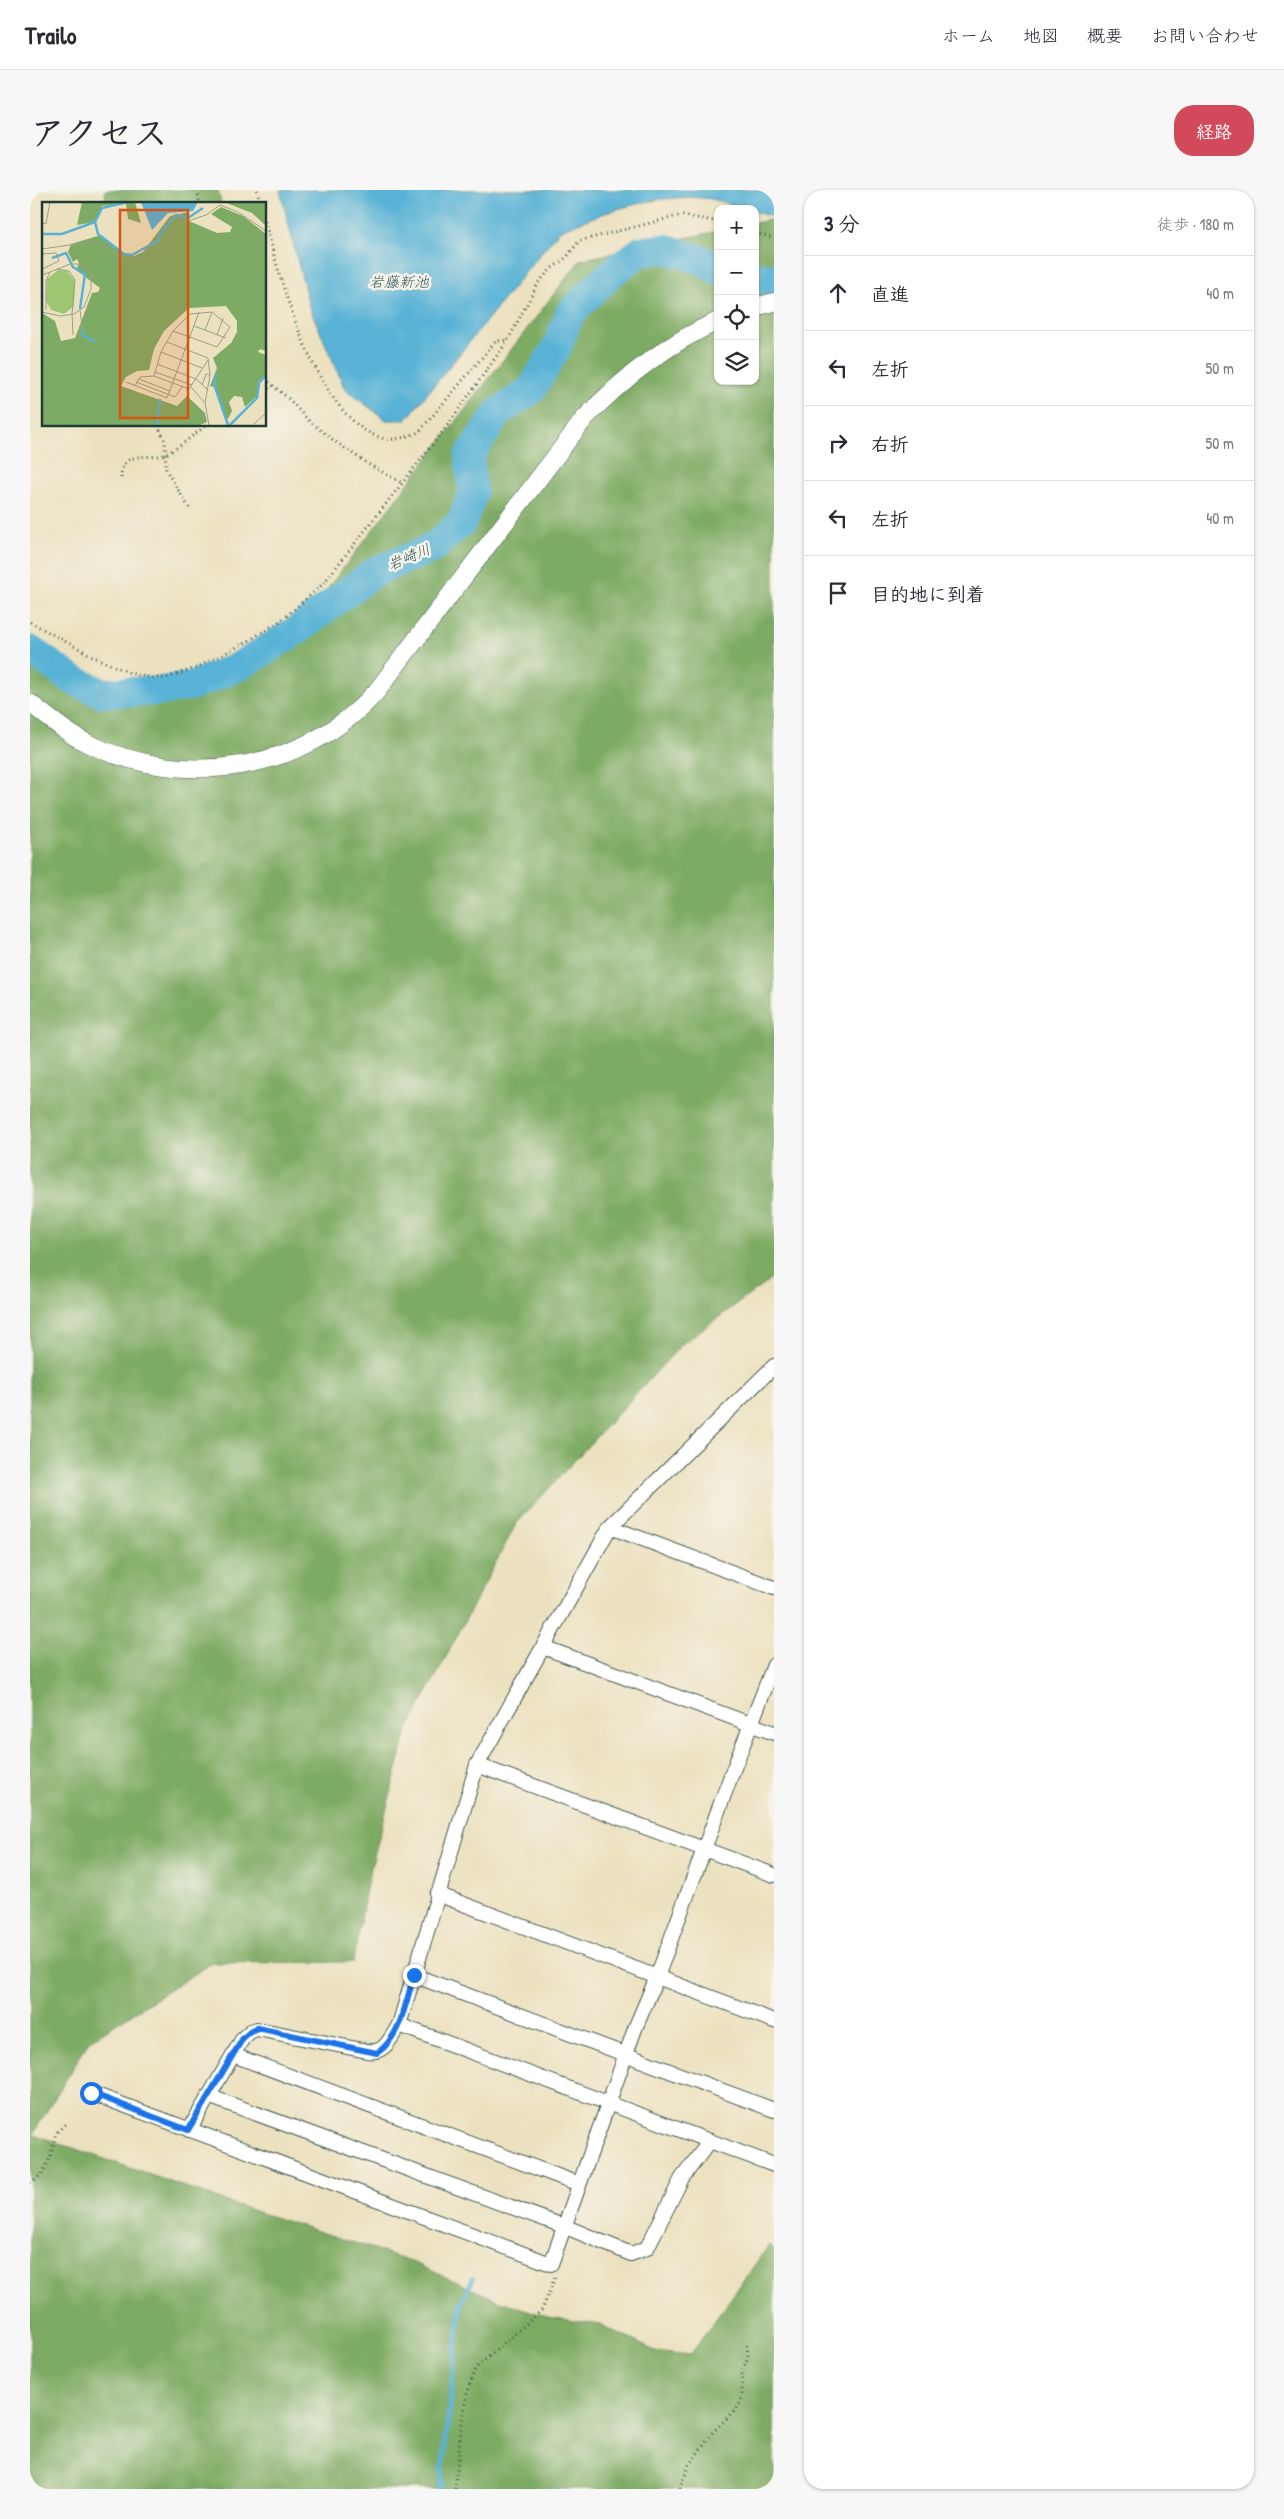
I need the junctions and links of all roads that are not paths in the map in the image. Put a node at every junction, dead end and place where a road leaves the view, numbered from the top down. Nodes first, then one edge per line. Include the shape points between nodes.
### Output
1 (774, 302) edge
2 (759, 306) edge
3 (714, 323) edge
4 (30, 703) edge
5 (774, 1366) edge
6 (610, 1526) junction
7 (774, 1588) edge
8 (543, 1647) junction
9 (774, 1666) edge
10 (752, 1725) junction
11 (774, 1734) edge
12 (477, 1765) junction
13 (704, 1849) junction
14 (774, 1875) edge
15 (437, 1894) junction
16 (414, 1975) junction
17 (658, 1977) junction
18 (774, 2020) edge
19 (399, 2026) junction
20 (233, 2055) junction
21 (627, 2056) junction
22 (91, 2093) dead end
23 (208, 2096) junction
24 (609, 2104) junction
25 (774, 2110) edge
26 (188, 2130) junction
27 (710, 2141) junction
28 (774, 2164) edge
29 (579, 2184) junction
30 (566, 2227) junction

1 - 2 street
3 - 4 street via 657,355 606,396 584,420 365,705 313,741 282,755 243,765 202,769 155,766 88,743
5 - 6 street
6 - 7 street
6 - 8 street
8 - 10 street
8 - 12 street
9 - 10 street
10 - 11 street
10 - 13 street
12 - 13 street
12 - 15 street
13 - 14 street
13 - 17 street
15 - 16 street
15 - 17 street
16 - 19 street
16 - 21 street
17 - 18 street
17 - 21 street via 636,2026
19 - 20 street via 377,2053 257,2028 243,2038
19 - 24 street
20 - 23 street
20 - 29 street
21 - 24 street
21 - 25 street
22 - 26 street
23 - 26 street
23 - 30 street
24 - 27 street
24 - 29 street
26 - 30 street via 551,2264
27 - 28 street
27 - 30 street via 682,2178 647,2248 631,2254
29 - 30 street

